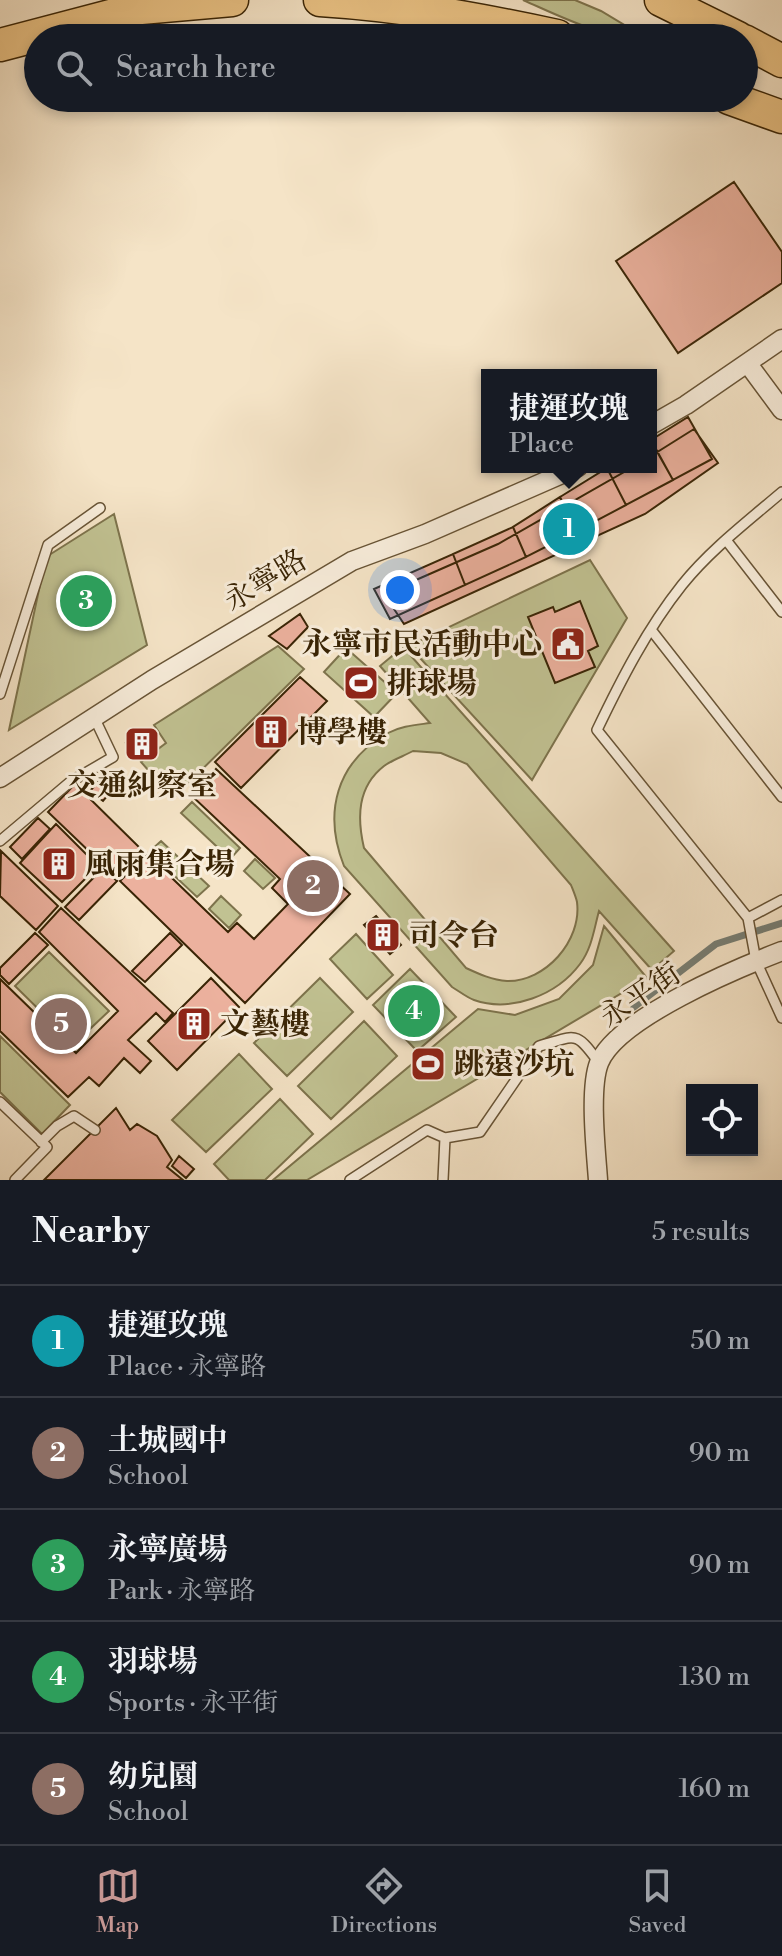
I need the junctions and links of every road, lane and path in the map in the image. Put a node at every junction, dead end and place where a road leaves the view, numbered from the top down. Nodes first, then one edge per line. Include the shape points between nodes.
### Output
1 (232, 0) edge
2 (320, 0) edge
3 (451, 0) edge
4 (661, 0) edge
5 (80, 24) edge
6 (500, 24) edge
7 (527, 24) edge
8 (710, 24) edge
9 (24, 39) edge
10 (0, 45) edge
11 (758, 48) edge
12 (782, 61) edge
13 (758, 108) edge
14 (782, 117) edge
15 (782, 339) edge
16 (748, 364) junction
17 (782, 410) edge
18 (657, 422) edge
19 (564, 473) edge
20 (782, 492) edge
21 (100, 508) dead end
22 (726, 540) junction
23 (782, 612) edge
24 (652, 631) junction
25 (0, 694) edge
26 (94, 717) junction
27 (0, 778) edge
28 (782, 797) edge
29 (0, 841) edge
30 (782, 900) edge
31 (748, 918) junction
32 (782, 951) edge
33 (756, 961) junction
34 (782, 1018) edge
35 (599, 1063) junction
36 (0, 1102) edge
37 (95, 1130) dead end
38 (445, 1138) junction
39 (41, 1142) junction
40 (15, 1180) edge
41 (350, 1180) edge
42 (443, 1180) edge
43 (598, 1180) edge

1 - 5 highway via 141,8
2 - 6 highway
3 - 7 highway
4 - 8 highway
9 - 10 highway
11 - 12 highway
13 - 14 highway
15 - 16 street
16 - 17 street
16 - 18 street
19 - 26 street, 永寧路 via 352,561
20 - 22 lane
21 - 25 lane via 48,545
22 - 23 lane
22 - 24 lane via 682,585
24 - 28 lane
24 - 31 lane via 625,671 597,730
26 - 27 street, 永寧路
26 - 29 lane via 113,757 70,782
30 - 31 lane
31 - 33 lane
32 - 33 street, 永平街
33 - 34 lane
33 - 35 street, 永平街 via 647,1017 613,1043
35 - 38 lane via 583,1040 573,1037 539,1046 480,1132
35 - 43 street, 永平街 via 594,1111
36 - 39 lane
37 - 39 lane via 74,1116
38 - 41 lane via 427,1130
38 - 42 lane
39 - 40 lane via 47,1147

